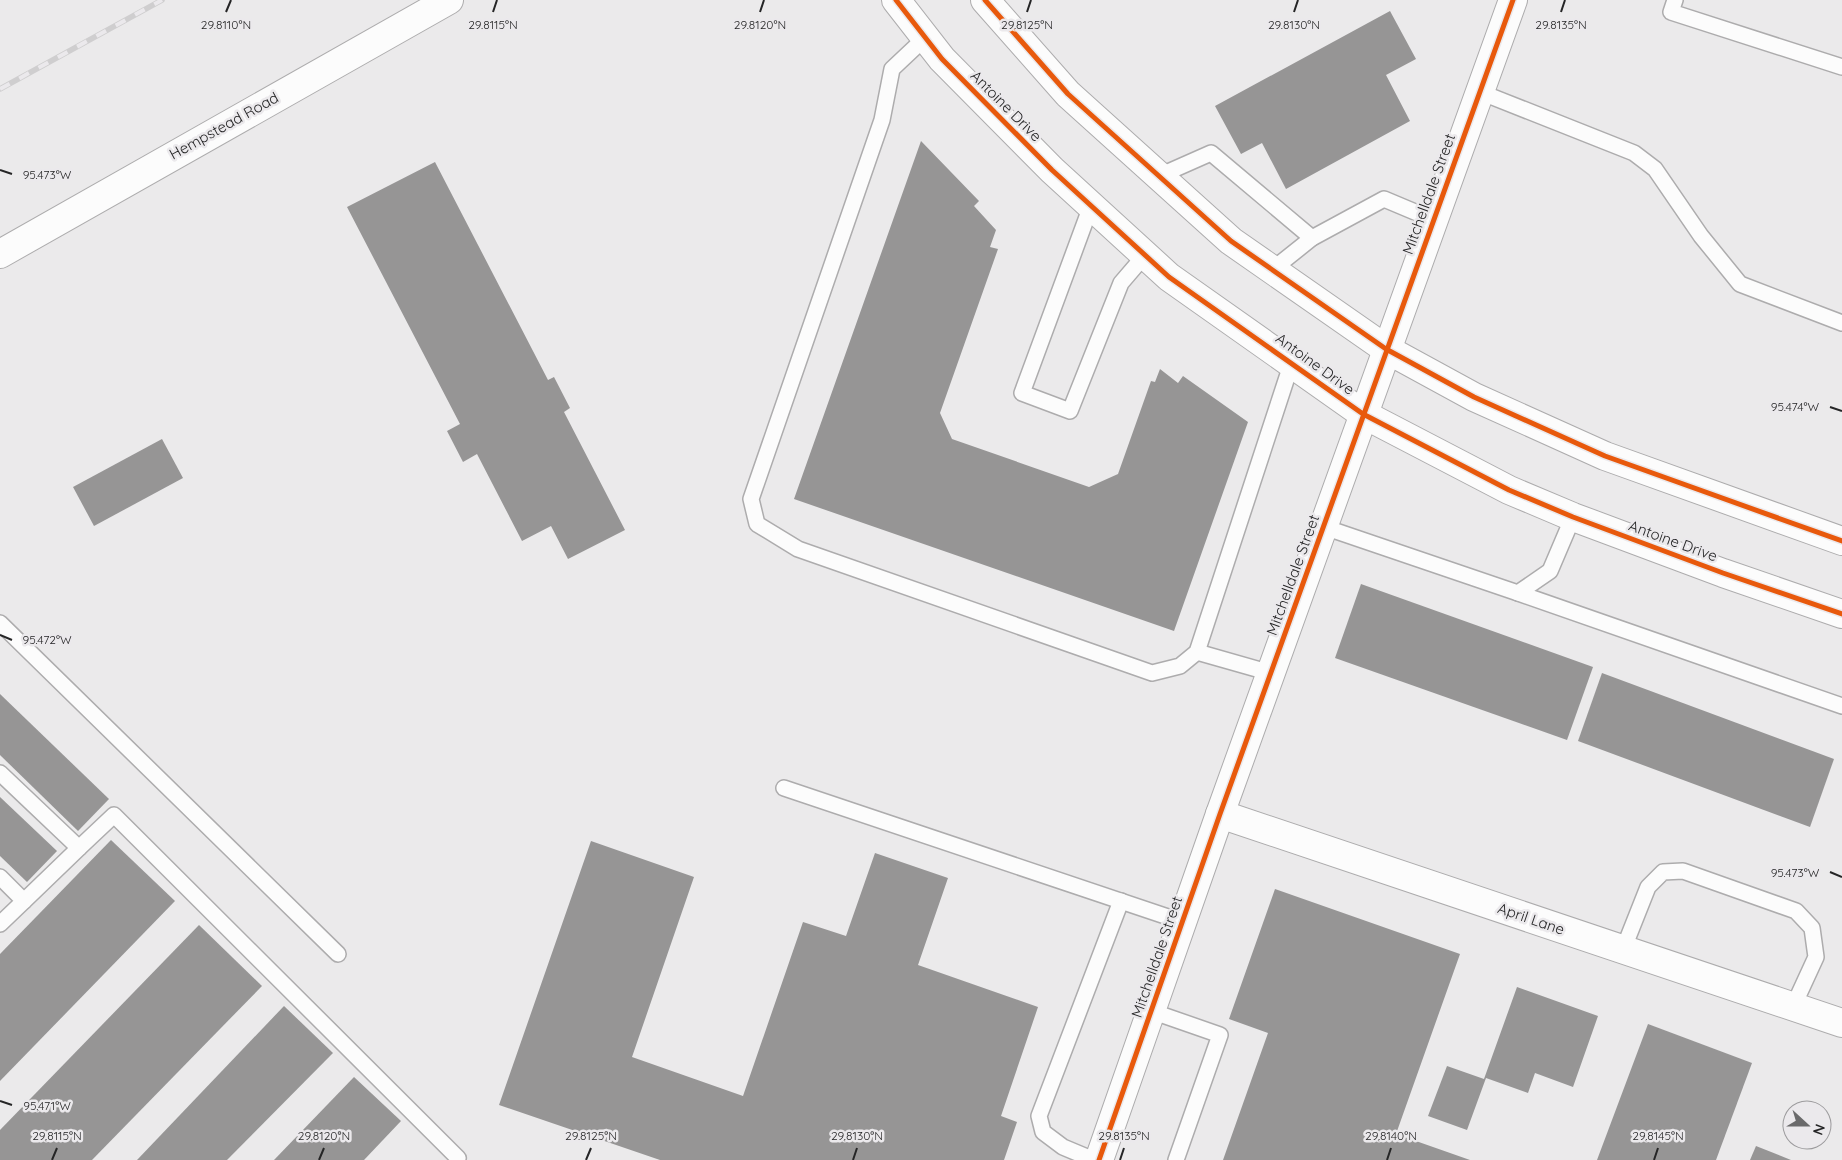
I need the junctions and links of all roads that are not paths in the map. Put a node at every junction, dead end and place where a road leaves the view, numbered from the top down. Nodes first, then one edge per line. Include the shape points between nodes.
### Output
1 (449, 0) edge
2 (896, 0) edge
3 (985, 0) edge
4 (1513, 0) edge
5 (1675, 0) edge
6 (926, 37) junction
7 (1842, 67) edge
8 (1480, 92) junction
9 (1159, 176) junction
10 (1091, 206) junction
11 (1434, 220) junction
12 (1312, 238) junction
13 (0, 254) edge
14 (1145, 256) junction
15 (1272, 270) junction
16 (1842, 324) edge
17 (1386, 349) junction
18 (1292, 362) junction
19 (1363, 414) junction
20 (1573, 517) junction
21 (1324, 527) junction
22 (1842, 541) edge
23 (1518, 593) junction
24 (1842, 614) edge
25 (0, 624) edge
26 (1198, 652) junction
27 (1271, 673) junction
28 (1842, 706) edge
29 (0, 773) edge
30 (784, 788) dead end
31 (1220, 814) junction
32 (79, 848) junction
33 (0, 877) edge
34 (24, 900) junction
35 (1121, 901) junction
36 (1183, 922) junction
37 (0, 924) edge
38 (1623, 950) junction
39 (338, 954) dead end
40 (1793, 1007) junction
41 (1152, 1011) junction
42 (1842, 1024) edge
43 (457, 1160) edge
44 (1094, 1160) edge
45 (1099, 1160) edge
46 (1176, 1160) edge

1 - 13 main road, Hempstead Road
2 - 6 main road, Antoine Drive
3 - 9 main road via 1068,94
4 - 8 main road, Mitchelldale Street
5 - 7 lane via 1671,12
6 - 10 main road, Antoine Drive via 942,59
6 - 26 lane via 892,68 882,120 751,499 757,524 798,548 1152,673 1180,666
8 - 11 main road, Mitchelldale Street
8 - 16 lane via 1634,153 1654,169 1740,284
9 - 12 lane via 1211,153
9 - 15 main road via 1231,241
10 - 14 main road, Antoine Drive
10 - 14 lane via 1022,393 1070,411 1121,283
11 - 12 lane via 1384,199
11 - 17 main road, Mitchelldale Street
12 - 15 lane
14 - 18 main road, Antoine Drive
15 - 17 main road
17 - 19 main road, Mitchelldale Street
17 - 22 main road via 1474,397 1605,456
18 - 19 main road, Antoine Drive
18 - 26 lane
19 - 20 main road, Antoine Drive via 1508,490
19 - 21 main road, Mitchelldale Street
20 - 23 lane via 1550,571
20 - 24 main road, Antoine Drive
21 - 23 lane
21 - 27 main road, Mitchelldale Street
23 - 28 lane
25 - 39 lane
26 - 27 lane
27 - 31 main road, Mitchelldale Street
29 - 32 lane
30 - 35 lane
31 - 36 main road, Mitchelldale Street
31 - 38 main road, April Lane
32 - 34 lane
32 - 43 lane via 114,815
33 - 34 lane
34 - 37 lane
35 - 36 lane
35 - 44 lane via 1039,1116 1042,1132 1063,1147
36 - 41 main road, Mitchelldale Street
38 - 40 main road, April Lane
38 - 40 lane via 1648,887 1663,872 1683,871 1796,911 1812,928 1816,957
40 - 42 main road, April Lane
41 - 45 main road, Mitchelldale Street
41 - 46 lane via 1220,1035

